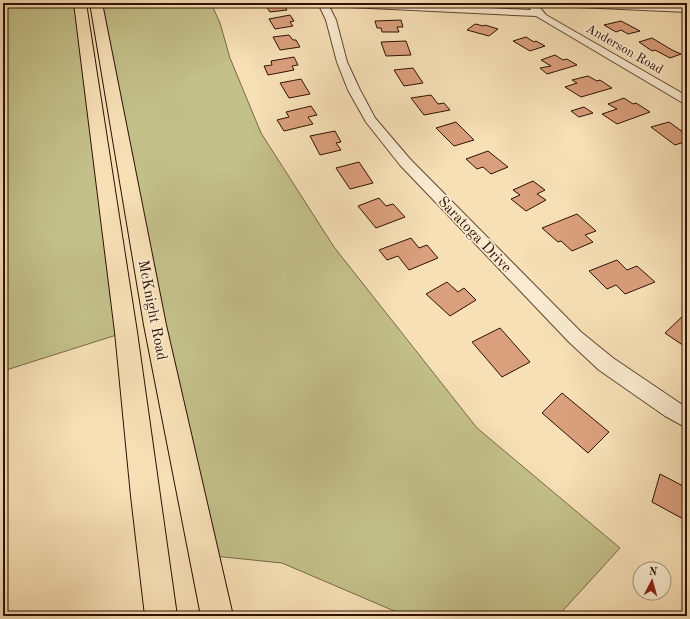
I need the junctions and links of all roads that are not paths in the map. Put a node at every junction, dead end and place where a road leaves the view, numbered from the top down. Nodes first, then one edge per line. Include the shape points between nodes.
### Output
1 (80, 3) edge
2 (96, 3) edge
3 (323, 3) edge
4 (532, 3) edge
5 (556, 3) edge
6 (687, 9) edge
7 (538, 13) junction
8 (687, 100) edge
9 (687, 419) edge
10 (161, 616) edge
11 (217, 616) edge

1 - 10 highway, McKnight Road via 126,332
2 - 11 highway, McKnight Road via 155,325
3 - 7 street
3 - 9 street, Saratoga Drive via 354,90 370,119 405,162 575,338 606,364
4 - 7 street, Anderson Road
5 - 6 street
7 - 8 street, Anderson Road

